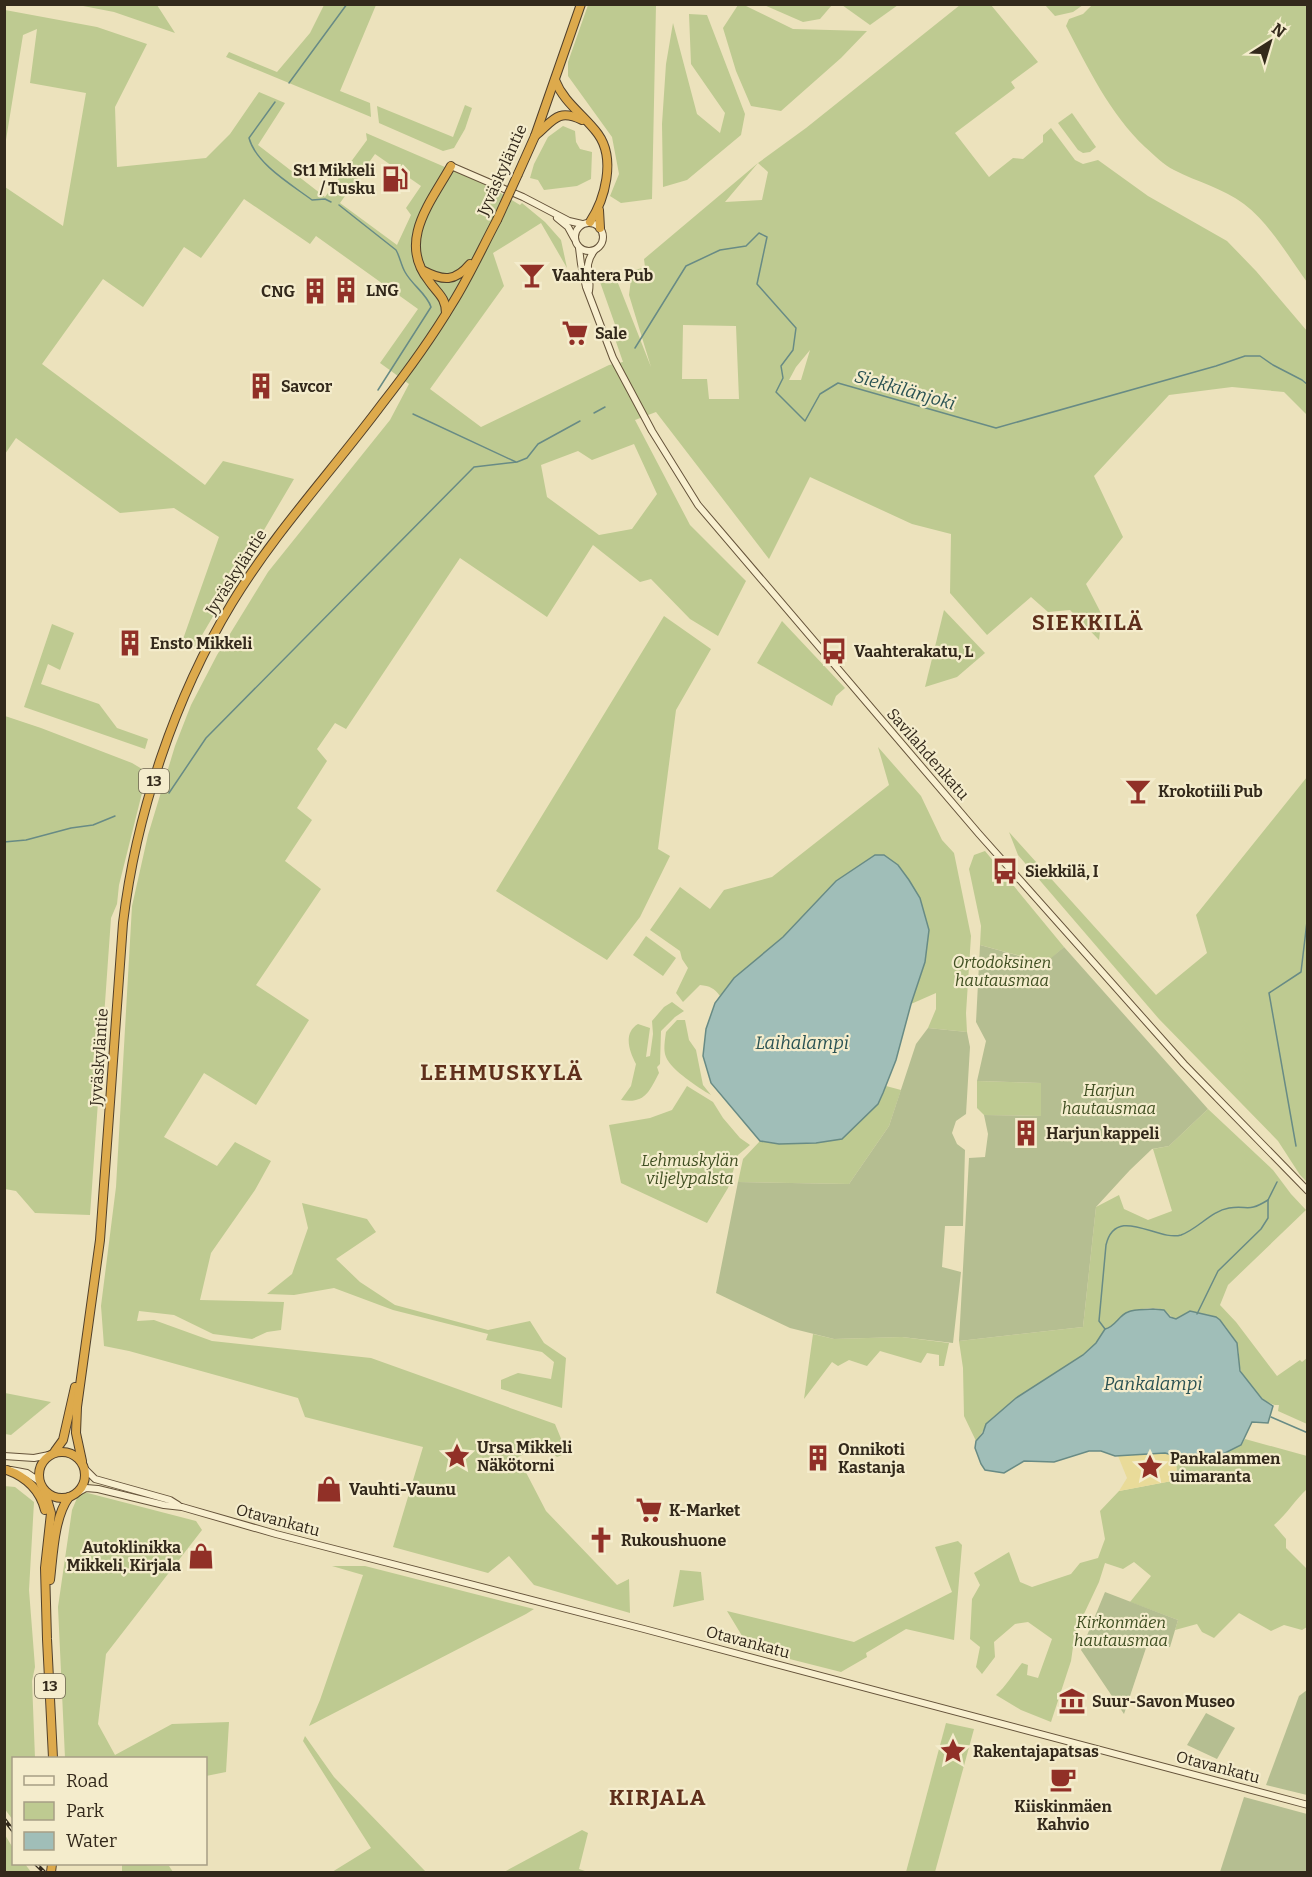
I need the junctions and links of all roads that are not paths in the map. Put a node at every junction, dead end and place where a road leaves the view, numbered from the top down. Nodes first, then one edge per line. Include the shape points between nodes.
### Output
1 (580, 4) edge
2 (555, 80) junction
3 (587, 123) junction
4 (535, 136) junction
5 (451, 166) joint
6 (599, 204) junction
7 (545, 209) junction
8 (586, 223) junction
9 (600, 228) junction
10 (574, 240) junction
11 (579, 248) junction
12 (594, 251) junction
13 (480, 252) junction
14 (422, 270) junction
15 (589, 291) junction
16 (446, 314) junction
17 (1308, 1191) edge
18 (87, 1331) junction
19 (51, 1454) junction
20 (4, 1456) edge
21 (83, 1465) junction
22 (6, 1470) edge
23 (39, 1481) junction
24 (45, 1492) junction
25 (73, 1495) junction
26 (182, 1507) junction
27 (49, 1531) junction
28 (46, 1613) junction
29 (53, 1757) edge
30 (1308, 1805) edge

1 - 2 highway, Jyväskyläntie / 13
2 - 3 highway via 564,98
2 - 4 highway, Jyväskyläntie / 13
3 - 4 highway via 574,116 559,116
3 - 6 highway via 599,135 606,154 606,182
4 - 13 highway, Jyväskyläntie / 13, bridge
5 - 7 main road
5 - 14 highway via 415,236 416,256
6 - 8 highway
6 - 9 highway
7 - 8 main road via 569,221
7 - 10 main road via 568,227
8 - 9 main road
8 - 10 main road via 576,231
9 - 12 main road via 602,242
10 - 11 main road
11 - 12 main road
11 - 15 main road, Savilahdenkatu
12 - 15 main road, Savilahdenkatu via 587,263
13 - 14 highway via 464,272 454,277 442,279
13 - 16 highway, Jyväskyläntie / 13
14 - 16 highway via 444,298
15 - 17 main road, Savilahdenkatu via 617,367 699,505 995,852 1184,1064
16 - 18 highway, Jyväskyläntie / 13 via 381,406 281,531 232,603 195,674 160,761 125,903 101,1229
18 - 19 highway, Jyväskyläntie / 13 via 67,1428 62,1444
18 - 21 highway, Jyväskyläntie / 13 via 76,1433
19 - 20 main road via 34,1458
19 - 21 highway via 69,1452
19 - 23 highway, 13 via 42,1465
21 - 25 highway, 13 via 85,1482
21 - 26 main road, Otavankatu via 95,1479
22 - 23 main road via 27,1473
22 - 27 highway via 22,1476 39,1495
23 - 24 highway, 13
24 - 25 highway via 57,1498
24 - 27 highway, 13 via 51,1514
25 - 26 main road, Otavankatu via 86,1488 98,1489
25 - 28 highway, 13 via 62,1509 58,1525
26 - 30 main road, Otavankatu
27 - 28 highway, 13
28 - 29 highway, 13

